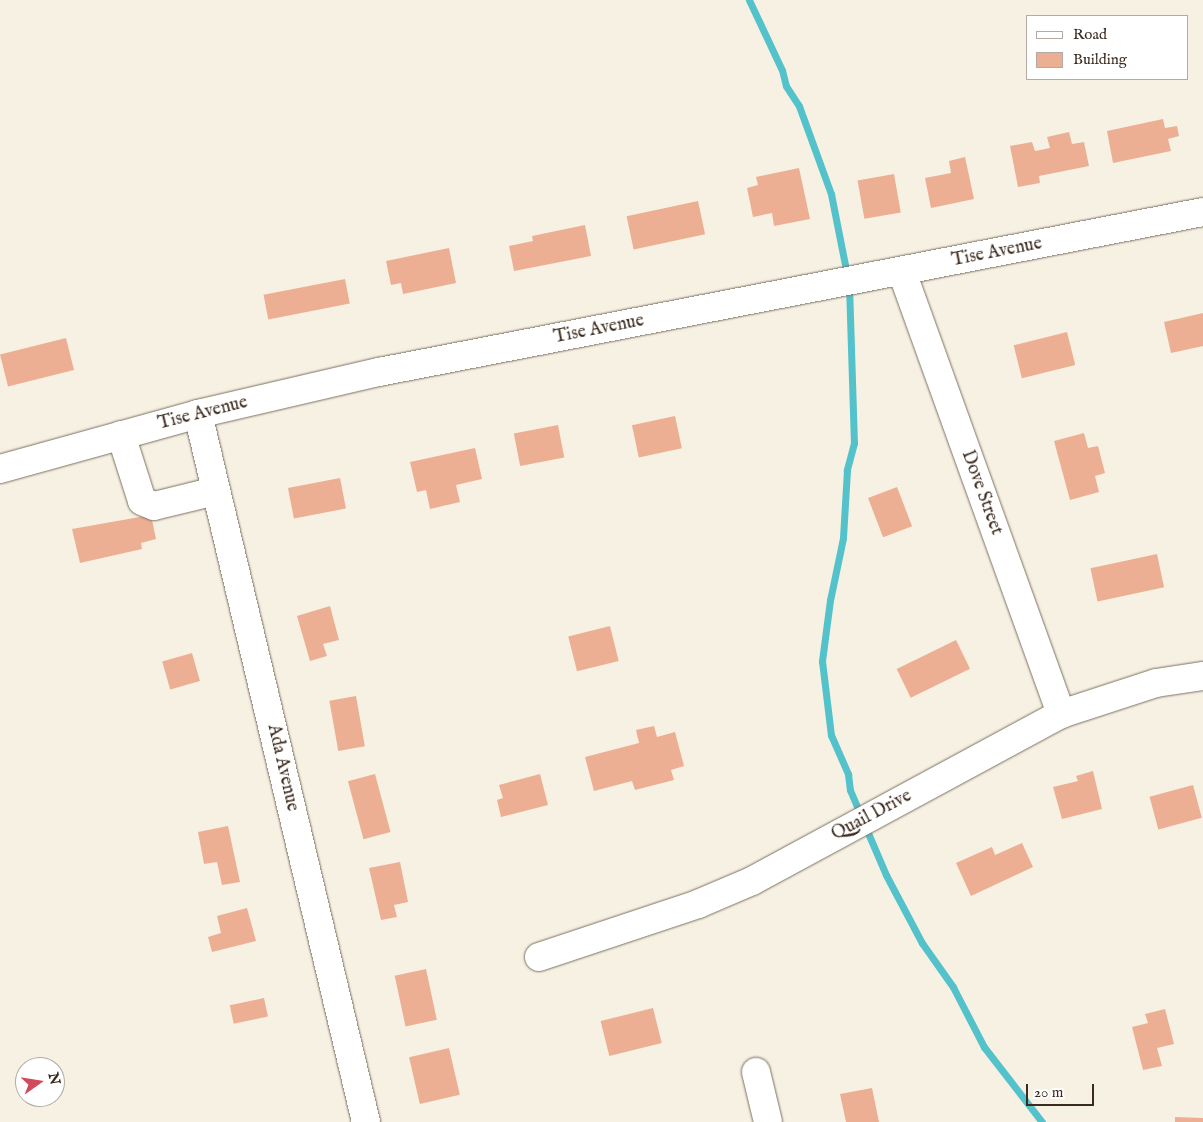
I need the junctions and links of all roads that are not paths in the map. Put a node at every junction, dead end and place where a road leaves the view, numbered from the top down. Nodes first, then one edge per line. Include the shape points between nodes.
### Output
1 (1203, 212) edge
2 (902, 272) junction
3 (198, 414) junction
4 (121, 435) junction
5 (0, 469) edge
6 (216, 491) junction
7 (1203, 676) edge
8 (1061, 714) junction
9 (539, 957) dead end
10 (756, 1072) dead end
11 (366, 1122) edge
12 (768, 1122) edge

1 - 2 street, Tise Avenue
2 - 3 street, Tise Avenue via 386,371
2 - 8 street, Dove Street
3 - 4 street, Tise Avenue
3 - 6 street, Ada Avenue
4 - 5 street, Tise Avenue
4 - 6 street via 142,501 154,506
6 - 11 street, Ada Avenue
7 - 8 street, Quail Drive via 1156,683
8 - 9 street, Quail Drive via 752,882 698,904
10 - 12 street

